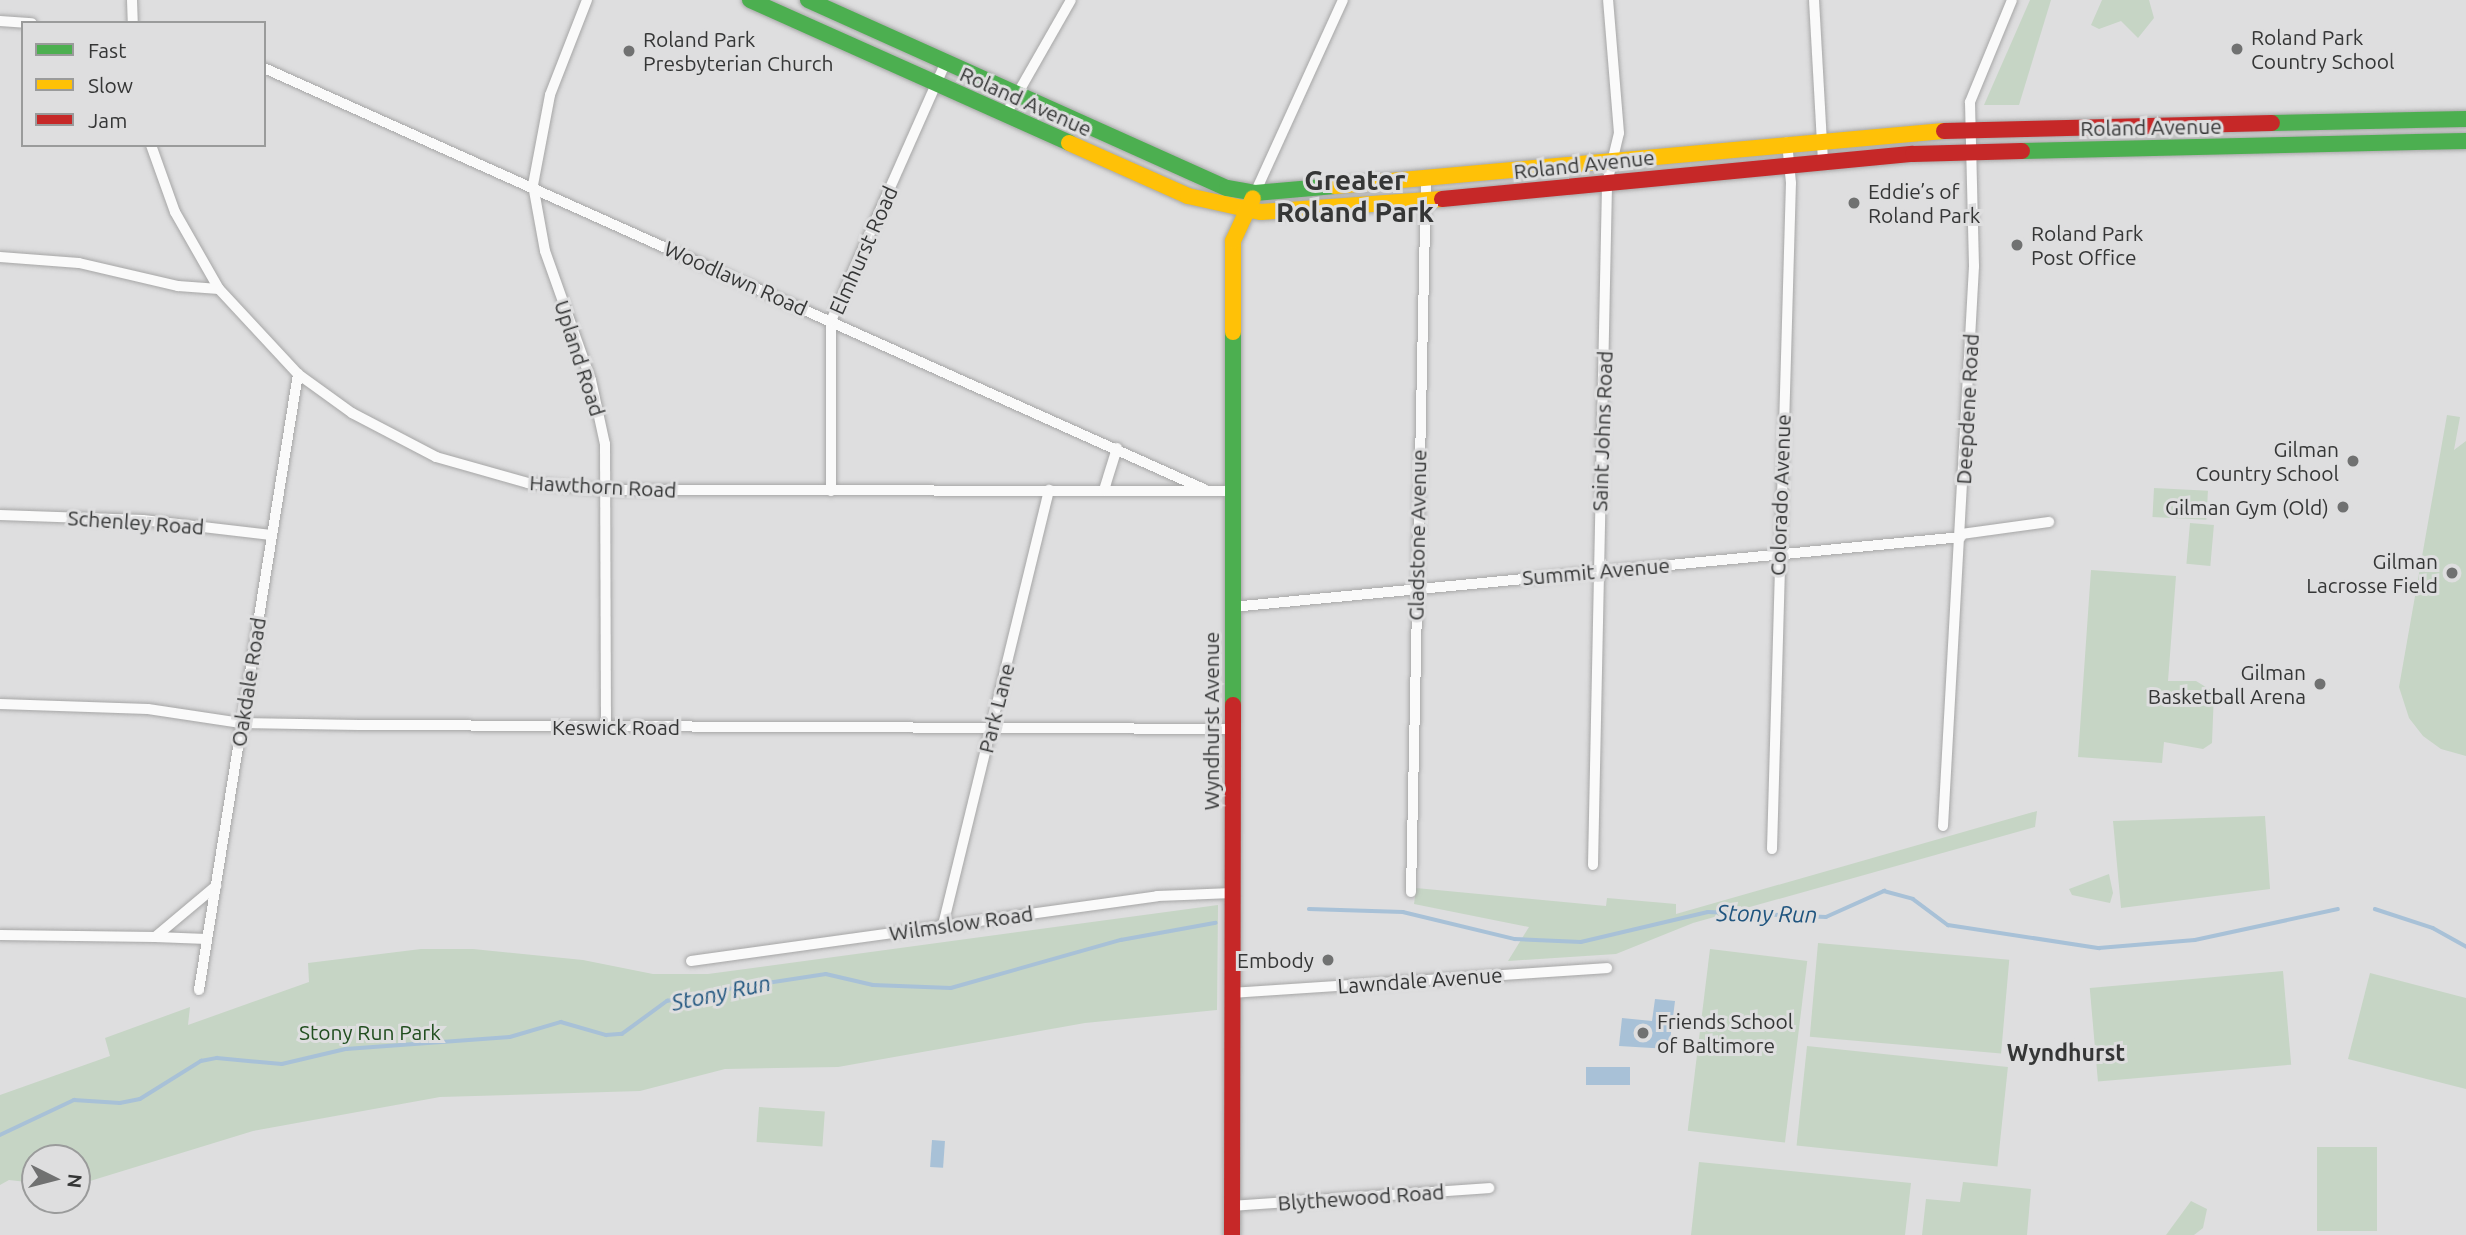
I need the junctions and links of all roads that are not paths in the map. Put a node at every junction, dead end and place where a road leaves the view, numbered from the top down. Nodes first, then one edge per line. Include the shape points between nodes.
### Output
1 (132, 0) edge
2 (587, 0) edge
3 (750, 0) edge
4 (808, 0) edge
5 (1071, 0) edge
6 (1343, 0) edge
7 (1608, 0) edge
8 (1814, 0) edge
9 (2012, 0) edge
10 (0, 21) edge
11 (132, 21) edge
12 (21, 22) edge
13 (946, 62) junction
14 (266, 69) edge
15 (937, 84) junction
16 (1017, 94) junction
17 (1006, 114) junction
18 (2466, 119) edge
19 (1971, 130) junction
20 (1821, 138) junction
21 (2466, 141) edge
22 (1787, 142) junction
23 (152, 147) edge
24 (1973, 152) junction
25 (1616, 159) junction
26 (1824, 162) junction
27 (1789, 166) junction
28 (1426, 178) junction
29 (1607, 183) junction
30 (533, 185) junction
31 (1255, 193) junction
32 (1425, 201) junction
33 (1247, 210) junction
34 (0, 257) edge
35 (219, 289) junction
36 (831, 321) junction
37 (298, 374) junction
38 (1117, 448) junction
39 (608, 490) junction
40 (1104, 490) junction
41 (831, 491) junction
42 (1049, 491) junction
43 (1206, 491) junction
44 (1232, 491) junction
45 (0, 515) edge
46 (2049, 522) dead end
47 (271, 535) junction
48 (1961, 535) junction
49 (1779, 554) junction
50 (1598, 570) junction
51 (1414, 588) junction
52 (1232, 607) junction
53 (0, 704) edge
54 (242, 723) junction
55 (606, 727) junction
56 (990, 727) junction
57 (1232, 729) junction
58 (1943, 826) dead end
59 (1772, 849) dead end
60 (1593, 864) dead end
61 (216, 886) junction
62 (1411, 892) dead end
63 (1232, 893) junction
64 (943, 925) junction
65 (0, 935) edge
66 (155, 937) junction
67 (207, 939) junction
68 (691, 961) dead end
69 (1607, 968) dead end
70 (199, 990) dead end
71 (1232, 993) junction
72 (1489, 1188) dead end
73 (1232, 1206) junction
74 (1232, 1235) edge

1 - 11 street
2 - 30 street, Upland Road via 550,95
3 - 15 main road, Roland Avenue
4 - 13 main road, Roland Avenue
5 - 16 street
6 - 31 street
7 - 25 street, Saint Johns Road via 1619,133
8 - 20 street
9 - 19 street, Deepdene Road via 1970,102
10 - 12 street
13 - 15 street, Elmhurst Road
13 - 16 main road, Roland Avenue
14 - 30 street, Woodlawn Road
15 - 17 main road, Roland Avenue
15 - 36 street, Elmhurst Road
16 - 17 street
16 - 31 main road, Roland Avenue via 1227,188
17 - 33 main road, Roland Avenue via 1188,196
18 - 19 main road, Roland Avenue
19 - 20 main road, Roland Avenue
19 - 24 street, Deepdene Road
20 - 22 main road, Roland Avenue
20 - 26 street
21 - 24 main road, Roland Avenue
22 - 25 main road, Roland Avenue
22 - 27 street, Colorado Avenue
23 - 35 street via 175,212
24 - 26 main road, Roland Avenue
24 - 48 street, Deepdene Road via 1974,266
25 - 28 main road, Roland Avenue
25 - 29 street, Saint Johns Road
26 - 27 main road, Roland Avenue
27 - 29 main road, Roland Avenue
27 - 49 street, Colorado Avenue
28 - 31 main road, Roland Avenue
28 - 32 street, Gladstone Avenue
29 - 32 main road, Roland Avenue
29 - 50 street, Saint Johns Road
30 - 36 street, Woodlawn Road
30 - 39 street, Upland Road via 545,251 597,403
31 - 33 main road, Wyndhurst Avenue
32 - 33 main road, Roland Avenue via 1294,212
32 - 51 street, Gladstone Avenue
33 - 44 main road, Wyndhurst Avenue via 1233,241
34 - 35 street via 79,263 178,286
35 - 37 street, Hawthorn Road
36 - 38 street, Woodlawn Road
36 - 41 street, Elmhurst Road
37 - 39 street, Hawthorn Road via 352,413 436,457 528,483
37 - 47 street, Oakdale Road
38 - 40 street
38 - 43 street, Woodlawn Road
39 - 41 street, Hawthorn Road
39 - 55 street, Upland Road
40 - 42 street, Hawthorn Road
40 - 43 street, Hawthorn Road
41 - 42 street, Hawthorn Road
42 - 56 street, Park Lane
43 - 44 street, Hawthorn Road
44 - 52 main road, Wyndhurst Avenue
45 - 47 street, Schenley Road via 143,520
46 - 48 street, Summit Avenue
47 - 54 street, Oakdale Road
48 - 49 street, Summit Avenue
48 - 58 street, Deepdene Road
49 - 50 street, Summit Avenue
49 - 59 street, Colorado Avenue
50 - 51 street, Summit Avenue
50 - 60 street, Saint Johns Road
51 - 52 street, Summit Avenue
51 - 62 street, Gladstone Avenue via 1417,783
52 - 57 main road, Wyndhurst Avenue
53 - 54 street, Keswick Road via 148,709
54 - 55 street, Keswick Road
54 - 61 street, Oakdale Road
55 - 56 street, Keswick Road
56 - 57 street, Keswick Road
56 - 64 street, Park Lane
57 - 63 main road, Wyndhurst Avenue
61 - 66 street
61 - 67 street, Oakdale Road
63 - 64 street, Wilmslow Road via 1157,896
63 - 71 main road, Wyndhurst Avenue
64 - 68 street, Wilmslow Road
65 - 66 street
66 - 67 street
67 - 70 street, Oakdale Road
69 - 71 street, Lawndale Avenue
71 - 73 main road, Wyndhurst Avenue
72 - 73 street, Blythewood Road
73 - 74 main road, Wyndhurst Avenue

